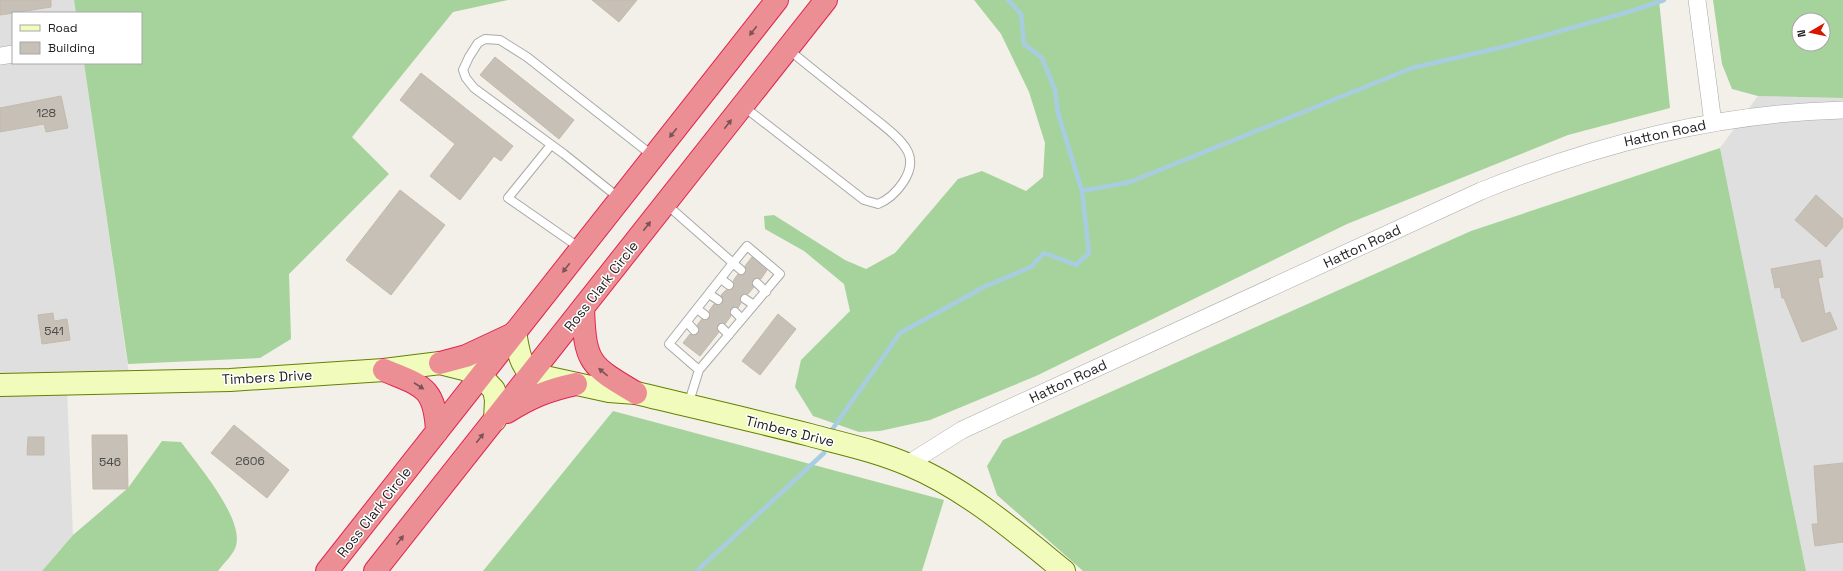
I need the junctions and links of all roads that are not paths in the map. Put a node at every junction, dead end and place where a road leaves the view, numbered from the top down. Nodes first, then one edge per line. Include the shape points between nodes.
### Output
1 (777, 0) edge
2 (826, 0) edge
3 (1697, 0) edge
4 (787, 49) junction
5 (12, 54) edge
6 (0, 56) edge
7 (743, 105) junction
8 (1843, 110) edge
9 (1713, 123) junction
10 (551, 145) junction
11 (654, 156) junction
12 (620, 199) junction
13 (665, 204) junction
14 (581, 249) junction
15 (733, 264) junction
16 (741, 270) dead end
17 (721, 279) junction
18 (757, 283) dead end
19 (729, 286) dead end
20 (766, 292) junction
21 (709, 294) junction
22 (745, 298) dead end
23 (718, 300) dead end
24 (754, 306) junction
25 (583, 308) junction
26 (697, 308) junction
27 (735, 312) dead end
28 (705, 315) dead end
29 (742, 319) junction
30 (687, 322) junction
31 (722, 328) dead end
32 (694, 330) dead end
33 (515, 332) junction
34 (729, 335) junction
35 (440, 363) junction
36 (384, 370) junction
37 (699, 370) junction
38 (531, 374) junction
39 (481, 376) junction
40 (576, 384) junction
41 (0, 385) edge
42 (636, 393) junction
43 (688, 405) junction
44 (494, 420) junction
45 (437, 432) junction
46 (908, 464) junction
47 (327, 571) edge
48 (375, 571) edge
49 (1064, 571) edge

1 -> 11 highway, Ross Clark Circle
2 - 4 highway, Ross Clark Circle
3 - 9 street
4 - 7 highway, Ross Clark Circle
4 - 7 lane via 876,120 907,150 911,165 909,172 895,192 878,204 864,200
5 - 6 street
13 -> 7 highway, Ross Clark Circle
8 - 9 street, Hatton Road via 1788,113
9 - 46 street, Hatton Road via 1648,136 1577,155 1481,191 962,430
10 - 11 lane via 474,88 466,78 463,70 478,43 485,39 500,40 527,57
10 - 12 lane
10 - 14 lane via 508,198
11 - 12 highway, Ross Clark Circle
12 - 14 highway, Ross Clark Circle
13 - 15 lane
25 -> 13 highway, Ross Clark Circle
14 -> 33 highway, Ross Clark Circle
15 - 16 lane
15 - 17 lane
15 - 20 lane via 747,246 758,255 780,274
17 - 19 lane
17 - 21 lane
18 - 20 lane
20 - 24 lane
21 - 23 lane
21 - 26 lane
22 - 24 lane
24 - 29 lane
25 - 38 highway, Ross Clark Circle
42 -> 25 highway via 604,373 594,363 586,350
26 - 28 lane
26 - 30 lane
27 - 29 lane
29 - 34 lane
30 - 32 lane
30 - 37 lane via 669,344
31 - 34 lane
33 - 35 highway via 466,356
33 - 38 street via 522,362
33 - 39 highway, Ross Clark Circle
34 - 37 lane via 713,348
35 - 36 street, Timbers Drive
35 - 39 street, Timbers Drive
36 - 41 street, Timbers Drive via 230,380
36 -> 45 highway via 421,385 430,396 436,411
37 - 43 lane
38 - 40 street, Timbers Drive
38 - 44 highway, Ross Clark Circle
39 - 44 street, Timbers Drive via 494,390
39 - 45 highway, Ross Clark Circle
40 - 42 street, Timbers Drive via 609,392
40 - 44 highway via 530,398
42 - 43 street, Timbers Drive
43 - 46 street, Timbers Drive via 864,450
48 -> 44 highway, Ross Clark Circle
45 - 47 highway, Ross Clark Circle
46 - 49 street, Timbers Drive via 969,499

